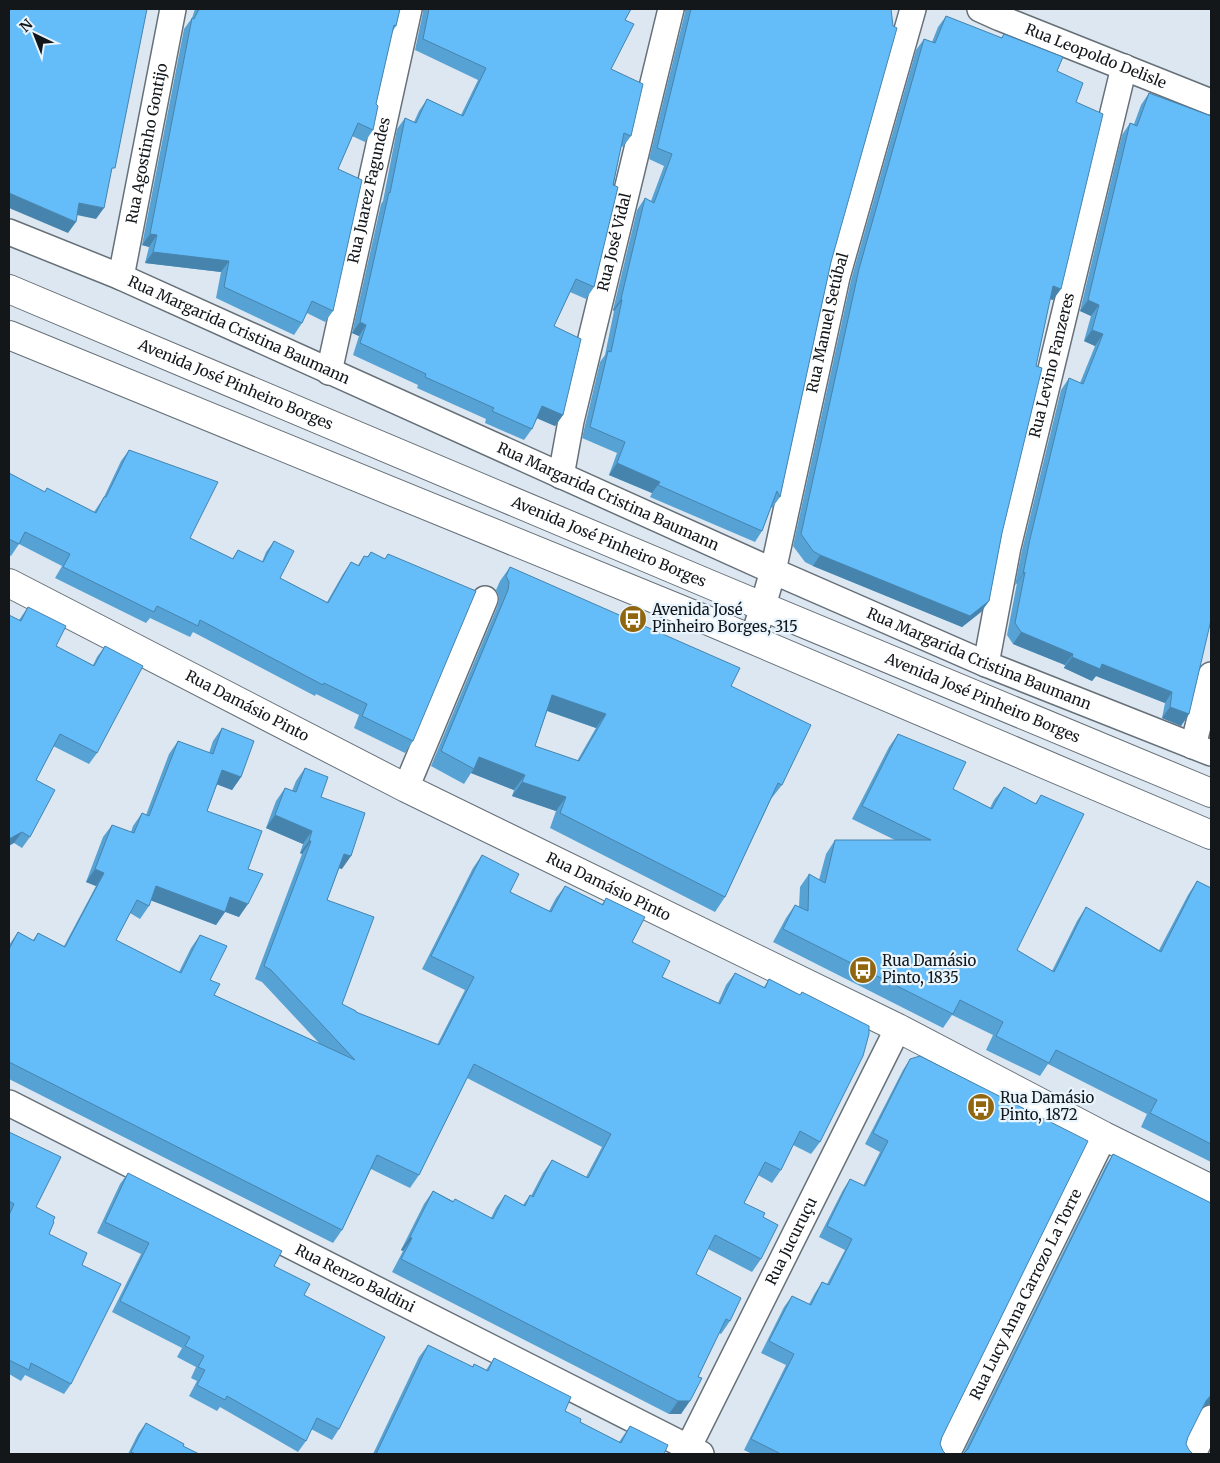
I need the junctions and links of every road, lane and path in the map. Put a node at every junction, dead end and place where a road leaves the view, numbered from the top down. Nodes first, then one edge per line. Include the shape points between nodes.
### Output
1 (173, 9) edge
2 (409, 9) edge
3 (671, 9) edge
4 (913, 9) edge
5 (980, 9) edge
6 (1124, 67) junction
7 (1211, 102) edge
8 (9, 232) edge
9 (120, 277) junction
10 (9, 289) edge
11 (9, 336) edge
12 (329, 372) junction
13 (561, 476) junction
14 (773, 571) junction
15 (9, 583) edge
16 (485, 599) dead end
17 (763, 606) junction
18 (753, 640) junction
19 (986, 664) junction
20 (1211, 675) edge
21 (1202, 749) edge
22 (406, 788) junction
23 (1211, 793) edge
24 (1211, 836) edge
25 (898, 1028) junction
26 (9, 1103) edge
27 (1104, 1136) junction
28 (1211, 1189) edge
29 (1211, 1418) edge
30 (691, 1452) edge
31 (947, 1454) edge
32 (1193, 1454) edge

1 - 9 street, Rua Agostinho Gontijo
2 - 12 street, Rua Juarez Fagundes
3 - 13 street, Rua José Vidal
4 - 14 street, Rua Manuel Setúbal via 836,277
5 - 6 street, Rua Leopoldo Delisle
6 - 7 street, Rua Leopoldo Delisle
6 - 19 street, Rua Levino Fanzeres via 1008,547
8 - 9 street, Rua Margarida Cristina Baumann
9 - 12 street, Rua Margarida Cristina Baumann
10 - 17 main road, Avenida José Pinheiro Borges
11 - 18 main road
12 - 13 street, Rua Margarida Cristina Baumann
13 - 14 street, Rua Margarida Cristina Baumann
14 - 17 street, Rua Manuel Setúbal
14 - 19 street, Rua Margarida Cristina Baumann
15 - 22 main road, Rua Damásio Pinto
16 - 22 street
17 - 18 street, Rua Manuel Setúbal
17 - 23 main road, Avenida José Pinheiro Borges
18 - 24 main road
19 - 21 street, Rua Margarida Cristina Baumann
20 - 21 street
22 - 25 main road, Rua Damásio Pinto
25 - 27 main road, Rua Damásio Pinto
25 - 30 street, Rua Jucuruçu
26 - 30 street, Rua Renzo Baldini
27 - 28 main road, Rua Damásio Pinto
27 - 31 street, Rua Lucy Anna Carrozo La Torre
29 - 32 street

